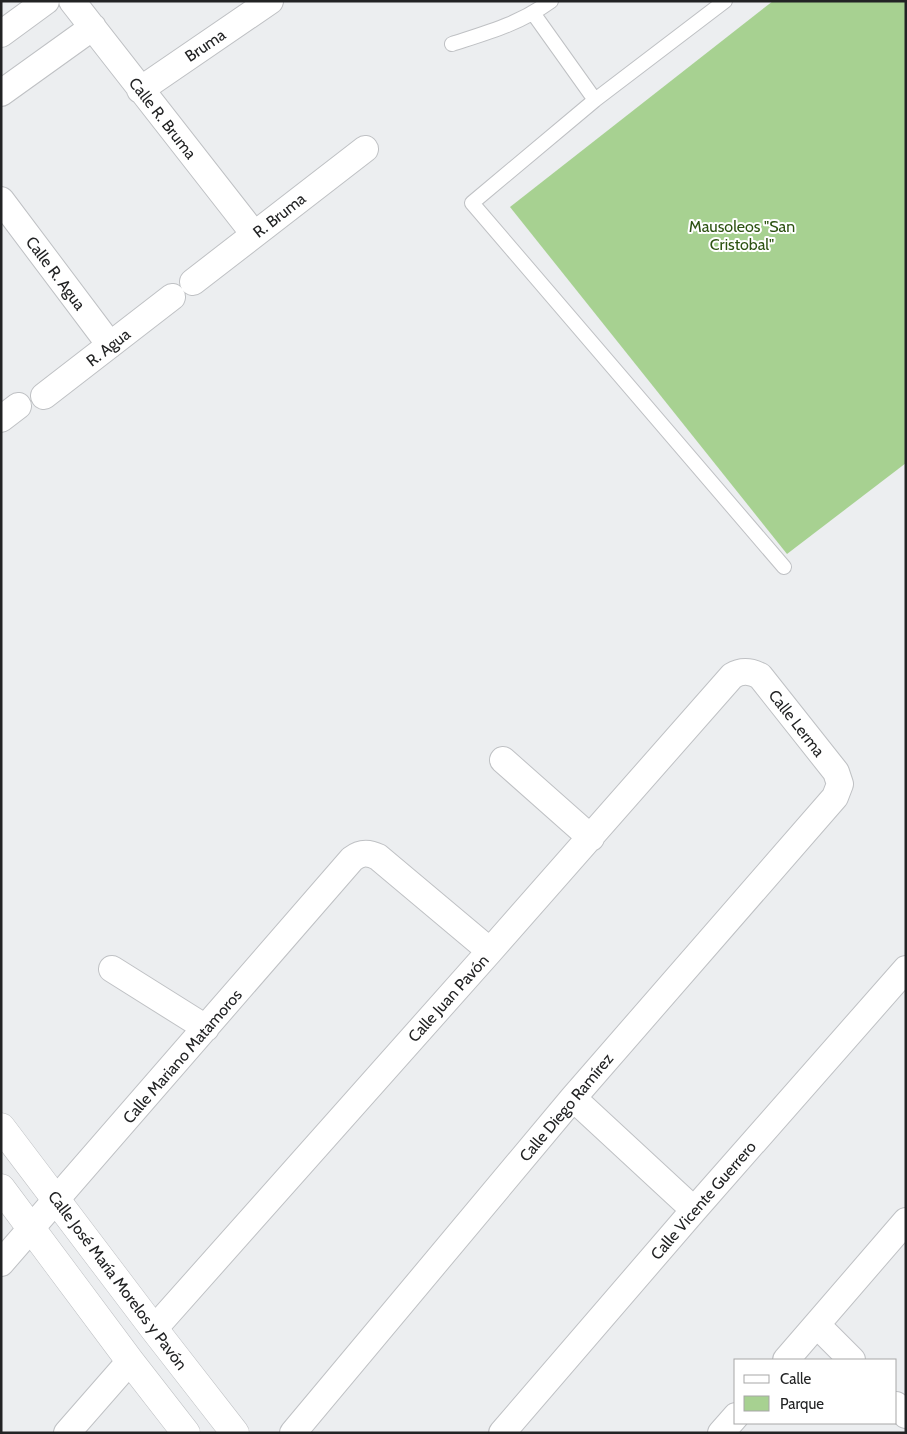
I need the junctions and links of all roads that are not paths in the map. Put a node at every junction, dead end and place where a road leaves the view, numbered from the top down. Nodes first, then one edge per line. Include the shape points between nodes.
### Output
1 (46, 1) edge
2 (72, 1) edge
3 (270, 1) edge
4 (551, 1) edge
5 (725, 1) edge
6 (533, 13) junction
7 (93, 27) junction
8 (1, 34) edge
9 (452, 44) dead end
10 (140, 90) junction
11 (1, 93) edge
12 (595, 100) junction
13 (364, 148) dead end
14 (1, 200) edge
15 (254, 234) junction
16 (193, 282) dead end
17 (172, 297) dead end
18 (110, 345) junction
19 (44, 396) dead end
20 (784, 567) dead end
21 (745, 671) joint
22 (503, 760) dead end
23 (840, 784) joint
24 (591, 838) junction
25 (490, 951) junction
26 (906, 968) edge
27 (112, 969) dead end
28 (206, 1028) junction
29 (573, 1098) junction
30 (1, 1127) edge
31 (1, 1188) edge
32 (56, 1199) junction
33 (694, 1210) junction
34 (906, 1221) edge
35 (31, 1228) junction
36 (1, 1263) edge
37 (817, 1325) junction
38 (154, 1330) junction
39 (787, 1359) edge
40 (851, 1359) edge
41 (130, 1361) junction
42 (897, 1406) edge
43 (906, 1415) edge
44 (734, 1418) edge
45 (67, 1433) edge
46 (186, 1433) edge
47 (235, 1433) edge
48 (293, 1433) edge
49 (502, 1433) edge
50 (721, 1433) edge

1 - 8 street
2 - 7 street, Calle R. Bruma
3 - 10 street, Bruma
4 - 6 lane
5 - 12 lane
6 - 9 lane via 497,30
6 - 12 lane
7 - 10 street, Calle R. Bruma
7 - 11 street
10 - 15 street, Calle R. Bruma
12 - 20 lane via 472,204
13 - 15 street, R. Bruma
14 - 18 street, Calle R. Agua
15 - 16 street, R. Bruma
17 - 18 street, R. Agua
18 - 19 street, R. Agua
21 - 23 street, Calle Lerma via 760,676 836,772
21 - 24 street, Calle Juan Pavón via 732,676
22 - 24 street
23 - 29 street, Calle Diego Ramírez via 835,797
24 - 25 street, Calle Juan Pavón
25 - 28 street, Calle Mariano Matamoros via 378,857 364,853 352,859
25 - 38 street, Calle Juan Pavón
26 - 33 street, Calle Vicente Guerrero
27 - 28 street
28 - 32 street, Calle Mariano Matamoros
29 - 33 street
29 - 48 street, Calle Diego Ramírez
30 - 32 street, Calle José María Morelos y Pavón
31 - 35 street
32 - 35 street, Calle Mariano Matamoros
32 - 38 street, Calle José María Morelos y Pavón
33 - 49 street, Calle Vicente Guerrero
34 - 37 street
35 - 36 street, Calle Mariano Matamoros
35 - 41 street
37 - 39 street
37 - 40 street
38 - 47 street, Calle José María Morelos y Pavón
41 - 45 street
41 - 46 street
42 - 43 street
44 - 50 street

